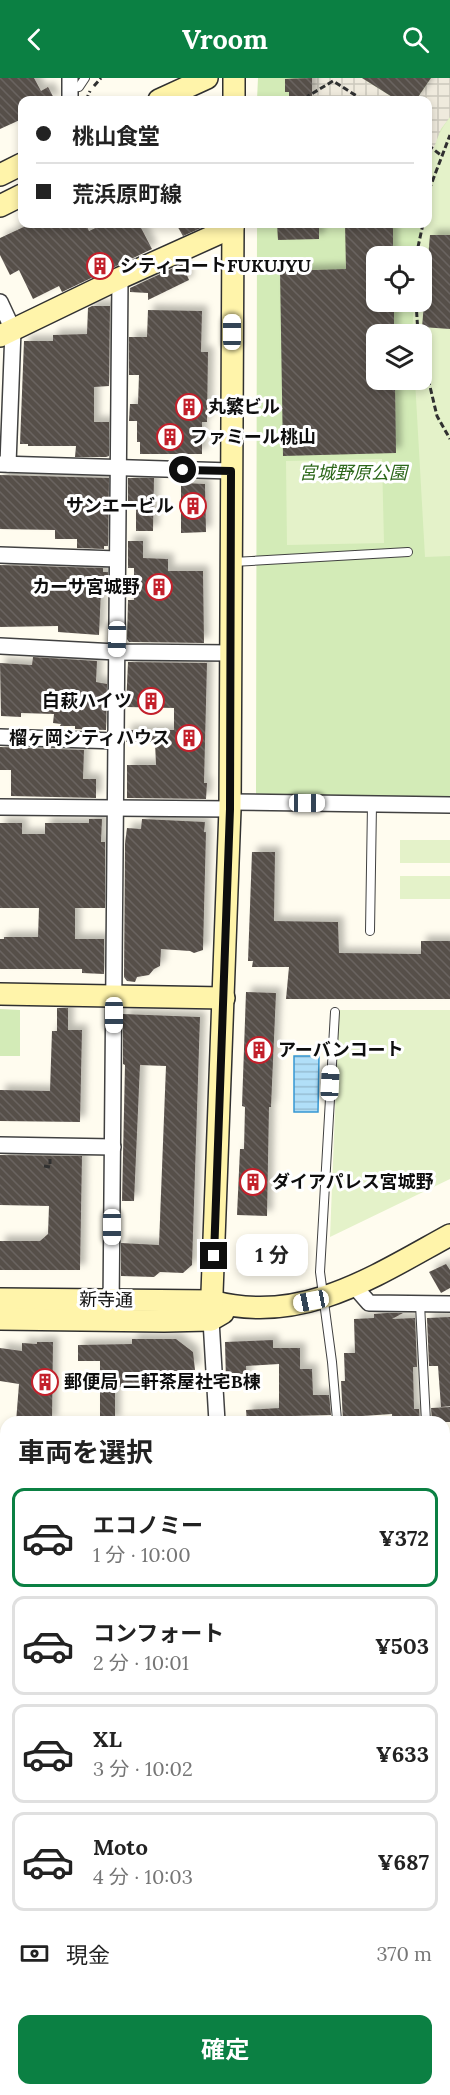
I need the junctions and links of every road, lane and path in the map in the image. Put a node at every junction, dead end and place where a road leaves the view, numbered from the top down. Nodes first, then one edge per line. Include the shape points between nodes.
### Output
1 (85, 78) edge
2 (207, 78) edge
3 (332, 80) edge
4 (70, 89) edge
5 (168, 96) edge
6 (308, 96) edge
7 (357, 96) edge
8 (450, 135) edge
9 (432, 149) edge
10 (442, 156) junction
11 (18, 166) edge
12 (0, 175) edge
13 (432, 182) edge
14 (18, 197) edge
15 (0, 206) edge
16 (227, 228) edge
17 (233, 228) edge
18 (422, 228) edge
19 (418, 246) edge
20 (120, 278) junction
21 (0, 302) edge
22 (7, 333) edge
23 (431, 390) edge
24 (450, 439) edge
25 (4, 464) edge
26 (118, 468) junction
27 (231, 471) junction
28 (408, 552) dead end
29 (0, 555) edge
30 (117, 559) junction
31 (231, 562) junction
32 (0, 646) edge
33 (117, 652) junction
34 (232, 653) junction
35 (0, 737) edge
36 (116, 741) junction
37 (372, 804) junction
38 (450, 805) edge
39 (230, 806) junction
40 (0, 807) edge
41 (117, 808) junction
42 (370, 931) dead end
43 (0, 994) edge
44 (114, 996) junction
45 (224, 998) junction
46 (334, 1012) dead end
47 (0, 1145) edge
48 (113, 1147) junction
49 (450, 1235) edge
50 (355, 1287) junction
51 (324, 1298) junction
52 (0, 1299) edge
53 (420, 1304) junction
54 (450, 1304) edge
55 (111, 1310) junction
56 (212, 1310) junction
57 (0, 1319) edge
58 (217, 1416) edge
59 (337, 1416) edge
60 (426, 1416) edge

1 - 4 lane via 78,87
2 - 5 main road
3 - 6 path
3 - 7 path
8 - 10 path
9 - 10 path
10 - 13 path
11 - 12 main road
14 - 15 main road
16 - 20 main road
17 - 27 main road
18 - 19 path
20 - 22 main road
20 - 26 street
21 - 22 street
22 - 25 street
23 - 24 path via 437,416
25 - 26 street
26 - 27 street
26 - 30 street
27 - 31 main road
28 - 31 lane
29 - 30 street
30 - 33 street
31 - 34 main road
32 - 33 street
33 - 34 street
33 - 36 street
34 - 39 main road
35 - 36 street
36 - 41 street
37 - 38 street
37 - 39 street
37 - 42 lane
39 - 41 street
39 - 45 main road
40 - 41 street
41 - 44 street
43 - 44 main road
44 - 45 main road
44 - 48 street
45 - 56 main road
46 - 51 lane via 320,1272
47 - 48 street
48 - 55 street
49 - 50 main road
50 - 51 main road
50 - 53 street via 369,1303
51 - 56 main road
51 - 59 lane
52 - 55 main road, 新寺通
53 - 54 street
53 - 60 lane
55 - 56 main road, 新寺通
55 - 57 main road, 新寺通
56 - 58 street

